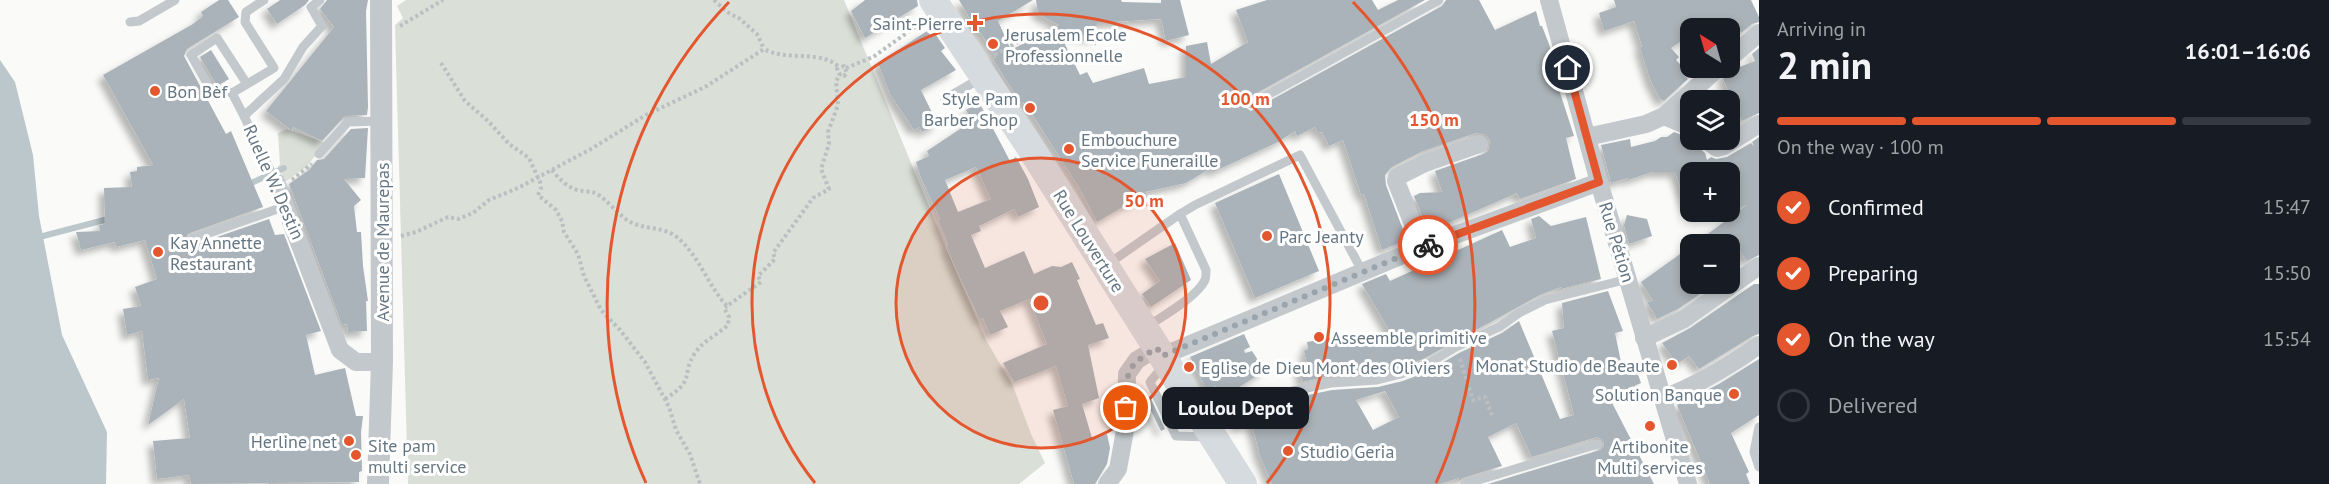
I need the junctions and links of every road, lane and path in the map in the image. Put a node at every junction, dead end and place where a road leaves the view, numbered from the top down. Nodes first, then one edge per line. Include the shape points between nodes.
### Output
1 (175, 0) edge
2 (264, 0) edge
3 (320, 0) edge
4 (443, 0) edge
5 (714, 0) edge
6 (1439, 0) edge
7 (1549, 0) edge
8 (936, 4) edge
9 (381, 10) edge
10 (130, 22) dead end
11 (1759, 33) edge
12 (1096, 44) dead end
13 (764, 49) junction
14 (1740, 49) edge
15 (441, 63) dead end
16 (839, 67) junction
17 (846, 68) junction
18 (980, 71) junction
19 (840, 75) junction
20 (1707, 78) edge
21 (247, 84) junction
22 (232, 93) junction
23 (945, 99) dead end
24 (1251, 104) dead end
25 (244, 116) junction
26 (1664, 116) junction
27 (381, 122) junction
28 (1680, 123) edge
29 (1759, 124) edge
30 (1740, 136) edge
31 (1587, 137) junction
32 (1479, 144) dead end
33 (319, 154) joint
34 (552, 170) junction
35 (538, 178) junction
36 (275, 180) junction
37 (1599, 182) junction
38 (286, 206) junction
39 (1180, 214) junction
40 (381, 238) junction
41 (192, 239) dead end
42 (1422, 248) junction
43 (1105, 266) junction
44 (1759, 266) edge
45 (1362, 271) junction
46 (1628, 279) junction
47 (727, 306) junction
48 (1644, 338) junction
49 (1759, 345) edge
50 (1456, 347) junction
51 (1164, 348) junction
52 (382, 362) junction
53 (1663, 398) junction
54 (665, 399) junction
55 (1493, 418) dead end
56 (1205, 425) junction
57 (1759, 427) edge
58 (1598, 444) dead end
59 (1759, 467) edge
60 (378, 484) edge
61 (700, 484) edge
62 (1107, 484) edge
63 (1243, 484) edge
64 (1466, 484) edge
65 (1688, 484) edge

1 - 10 lane via 139,21
2 - 21 lane via 246,12 245,22 273,68
3 - 25 lane, Ruelle W. Destin via 311,7 322,26 303,47 284,79
4 - 9 path via 400,26
5 - 13 path via 757,34
6 - 24 lane
7 - 31 street, Rue Pétion
8 - 17 path via 873,57
8 - 18 main road, Rue Louverture
9 - 27 street, Avenue de Maurepas
11 - 14 street
12 - 18 path via 1050,30 1030,36
13 - 16 path via 798,58 827,60
13 - 34 path via 705,87 646,115
15 - 35 path via 465,101 529,158
16 - 17 path
16 - 19 path
17 - 19 path via 845,75
18 - 23 lane
18 - 43 main road, Rue Louverture
19 - 47 path via 836,81 838,105 821,169 829,189 813,198 784,237 773,253 775,260 758,276 761,282
20 - 26 street
21 - 22 lane
21 - 22 lane via 217,38 191,55 214,95 223,90
22 - 25 lane
25 - 36 lane, Ruelle W. Destin
26 - 28 street
26 - 31 street
27 - 33 lane via 348,122
27 - 40 street, Avenue de Maurepas
29 - 30 street
31 - 37 street, Rue Pétion
32 - 42 street via 1397,177
33 - 36 path via 305,171
34 - 35 path
34 - 47 path via 570,187 594,192 632,223 665,229 679,239 701,264
35 - 40 path via 458,219 448,217 416,232
35 - 54 path via 538,195 556,210 601,310 639,352
36 - 38 street, Ruelle W. Destin
37 - 42 street
37 - 46 street, Rue Pétion
38 - 41 lane
38 - 52 street, Ruelle W. Destin via 340,350 356,362
39 - 43 lane
39 - 45 lane via 1300,155
39 - 51 lane via 1206,270 1206,279 1178,306
40 - 52 street, Avenue de Maurepas
42 - 45 street
43 - 51 main road, Rue Louverture
44 - 48 street via 1684,319
45 - 51 street
46 - 48 street, Rue Pétion
46 - 50 lane via 1545,300
47 - 54 path via 724,308 728,325 695,352 685,384
48 - 53 street, Rue Pétion
49 - 53 street via 1729,366
50 - 55 path via 1473,400 1485,398
50 - 56 lane via 1426,365 1391,377 1218,402
51 - 56 main road, Rue Louverture
51 - 62 street via 1137,360 1127,374 1126,425 1118,468
52 - 60 street, Avenue de Maurepas
53 - 65 street, Rue Pétion
54 - 61 path
56 - 63 main road, Rue Louverture
57 - 59 lane via 1754,452
58 - 64 lane

